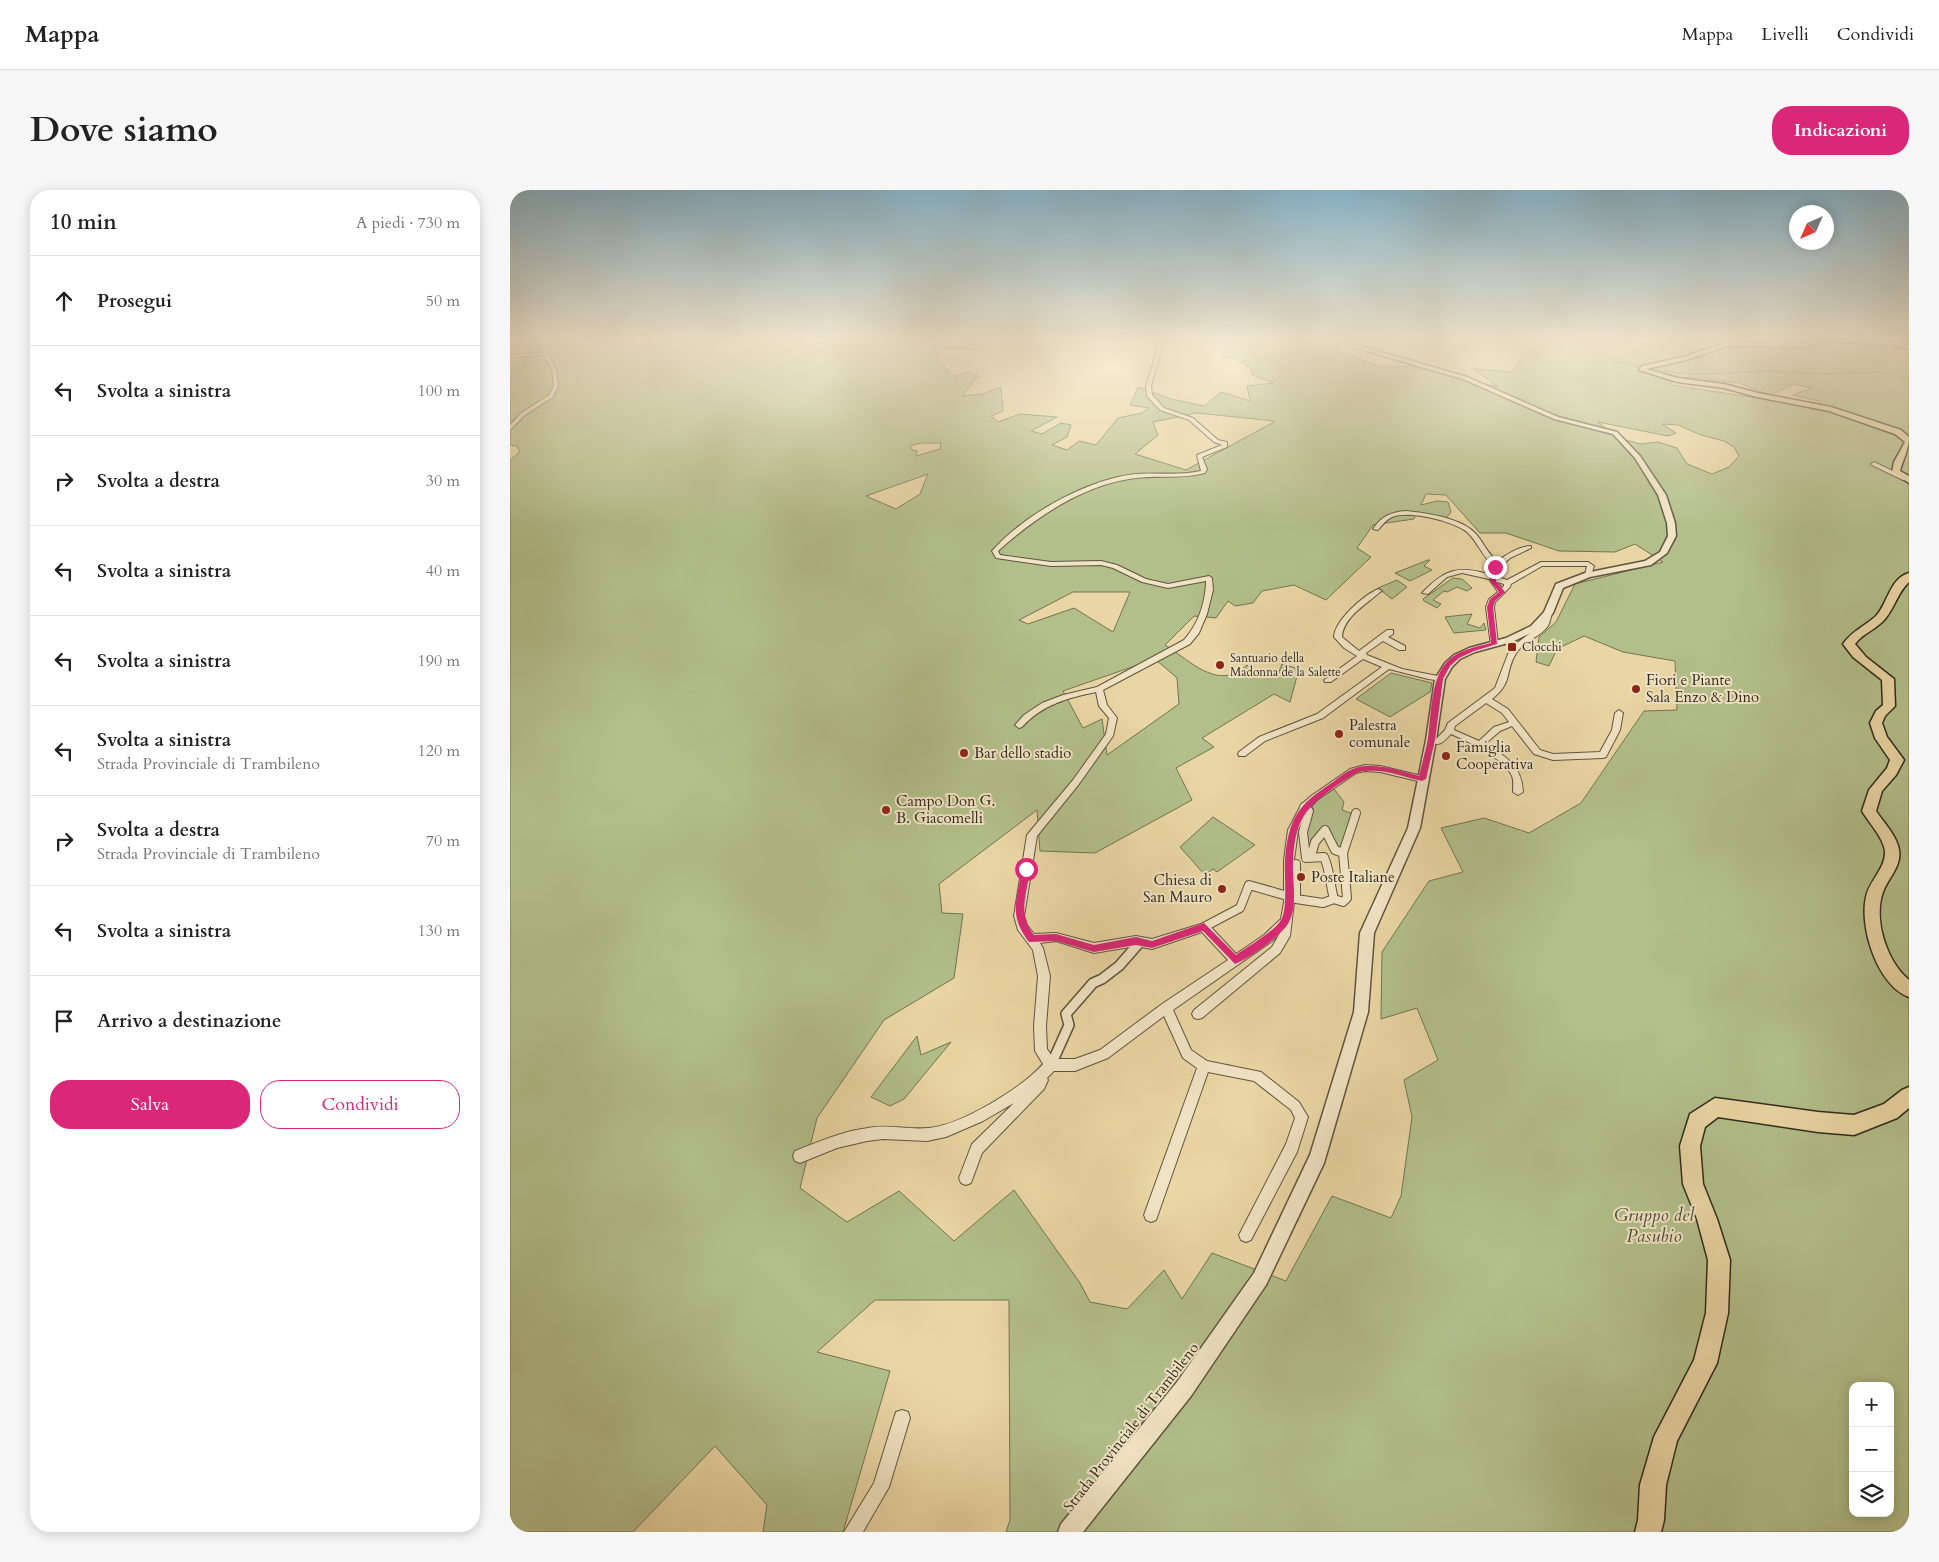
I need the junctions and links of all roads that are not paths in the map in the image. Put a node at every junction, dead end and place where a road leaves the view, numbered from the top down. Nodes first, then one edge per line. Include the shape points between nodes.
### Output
1 (542, 402) edge
2 (1158, 402) edge
3 (1519, 402) edge
4 (1794, 402) edge
5 (510, 428) edge
6 (1909, 441) edge
7 (1874, 464) dead end
8 (1907, 480) edge
9 (1376, 529) dead end
10 (1529, 547) dead end
11 (1498, 564) junction
12 (1588, 575) junction
13 (1909, 576) edge
14 (1492, 577) junction
15 (1507, 583) junction
16 (1378, 592) dead end
17 (1502, 592) junction
18 (1426, 593) dead end
19 (1548, 613) junction
20 (1494, 644) junction
21 (1402, 648) dead end
22 (1361, 655) junction
23 (1387, 667) junction
24 (1440, 679) junction
25 (1328, 680) dead end
26 (1099, 689) junction
27 (1486, 699) junction
28 (1619, 713) dead end
29 (1513, 723) junction
30 (1019, 725) dead end
31 (1449, 731) junction
32 (1431, 740) junction
33 (1479, 745) junction
34 (1242, 754) dead end
35 (1422, 779) junction
36 (1518, 792) dead end
37 (1304, 807) junction
38 (1356, 814) dead end
39 (1344, 853) junction
40 (1311, 856) junction
41 (1296, 864) dead end
42 (1284, 895) dead end
43 (1334, 899) junction
44 (1286, 921) junction
45 (1204, 926) junction
46 (1032, 939) junction
47 (1140, 942) junction
48 (1235, 960) junction
49 (1909, 990) edge
50 (1166, 1008) junction
51 (1198, 1014) dead end
52 (1204, 1066) junction
53 (1049, 1068) junction
54 (1909, 1096) edge
55 (800, 1156) dead end
56 (966, 1178) dead end
57 (1151, 1215) dead end
58 (1246, 1235) dead end
59 (902, 1418) dead end
60 (853, 1532) edge
61 (1069, 1532) edge
62 (1648, 1532) edge

1 - 5 street via 523,414
2 - 26 street via 1162,409 1191,419 1216,441 1225,443 1225,446 1198,456 1203,472 1117,479 1078,494 1042,515 995,551 998,556 1051,564 1101,563 1115,566 1144,581 1168,586 1209,578 1208,596 1195,633 1186,642
3 - 12 street, Strada Provinciale di Trambileno via 1556,418 1615,433 1638,457 1662,495 1672,536 1662,553 1648,563
4 - 6 main road via 1832,410 1898,432
6 - 8 main road via 1896,472
7 - 8 street
9 - 11 street via 1380,522 1393,515 1431,515 1467,528 1486,556
10 - 11 street
11 - 14 street via 1491,573
12 - 15 street via 1591,566 1588,564 1541,564
12 - 19 street, Strada Provinciale di Trambileno via 1559,586
13 - 49 main road via 1898,586 1881,617 1854,636 1849,644 1853,653 1888,679 1889,706 1876,723 1881,738 1897,760 1894,770 1872,798 1869,811 1892,849 1892,862 1873,898 1874,930 1882,958 1900,984
14 - 15 street
14 - 17 street
14 - 18 street via 1456,572 1447,575
15 - 17 street
16 - 22 street via 1342,623 1337,632 1342,642
17 - 20 street via 1492,600 1490,607
19 - 20 street, Strada Provinciale di Trambileno via 1534,628
19 - 27 street via 1545,625 1522,640 1509,659 1503,684
20 - 24 street, Strada Provinciale di Trambileno via 1457,657
21 - 22 street via 1387,635
22 - 23 street
22 - 25 street
23 - 24 street
23 - 34 street via 1320,716 1262,739
24 - 32 street, Strada Provinciale di Trambileno
26 - 30 street via 1052,701 1037,708
26 - 46 street via 1102,706 1113,718 1110,734 1032,835 1030,842 1019,916 1022,927
27 - 29 street via 1505,711
27 - 31 street via 1451,725
28 - 29 street via 1616,730 1603,755 1598,756 1553,756 1537,752
29 - 33 street via 1497,729
31 - 32 street via 1438,742
31 - 33 street
32 - 35 street, Strada Provinciale di Trambileno
33 - 36 street via 1514,771
35 - 37 street via 1365,768 1340,780
35 - 61 street, Strada Provinciale di Trambileno via 1414,828 1367,934 1361,1012 1318,1157 1260,1279 1184,1389
37 - 40 street via 1309,811 1303,832 1306,858
37 - 44 street via 1293,830
38 - 39 street
39 - 40 street via 1335,850 1325,830
39 - 43 street via 1342,867 1348,898 1343,902
40 - 43 street via 1324,857
41 - 43 street via 1296,899 1323,903
42 - 45 street via 1249,885 1240,908
44 - 48 street via 1268,938
44 - 51 street via 1286,933 1276,950
45 - 47 street via 1152,944
45 - 48 street
46 - 47 street via 1056,937 1094,948
46 - 53 street via 1038,948 1044,976 1041,1051
47 - 53 street via 1119,966 1093,983 1066,1014 1069,1025
48 - 50 street
50 - 52 street via 1187,1054
50 - 53 street via 1104,1054 1075,1065
52 - 57 street
52 - 58 street via 1257,1076 1295,1106 1302,1117 1292,1147
53 - 55 street via 1025,1089 952,1129 933,1134 864,1135
53 - 56 street via 1040,1085 977,1149
54 - 62 main road via 1890,1111 1854,1125 1715,1106 1697,1121 1690,1146 1693,1184 1719,1260 1717,1313 1706,1363 1666,1437 1653,1485
59 - 60 street via 881,1486

